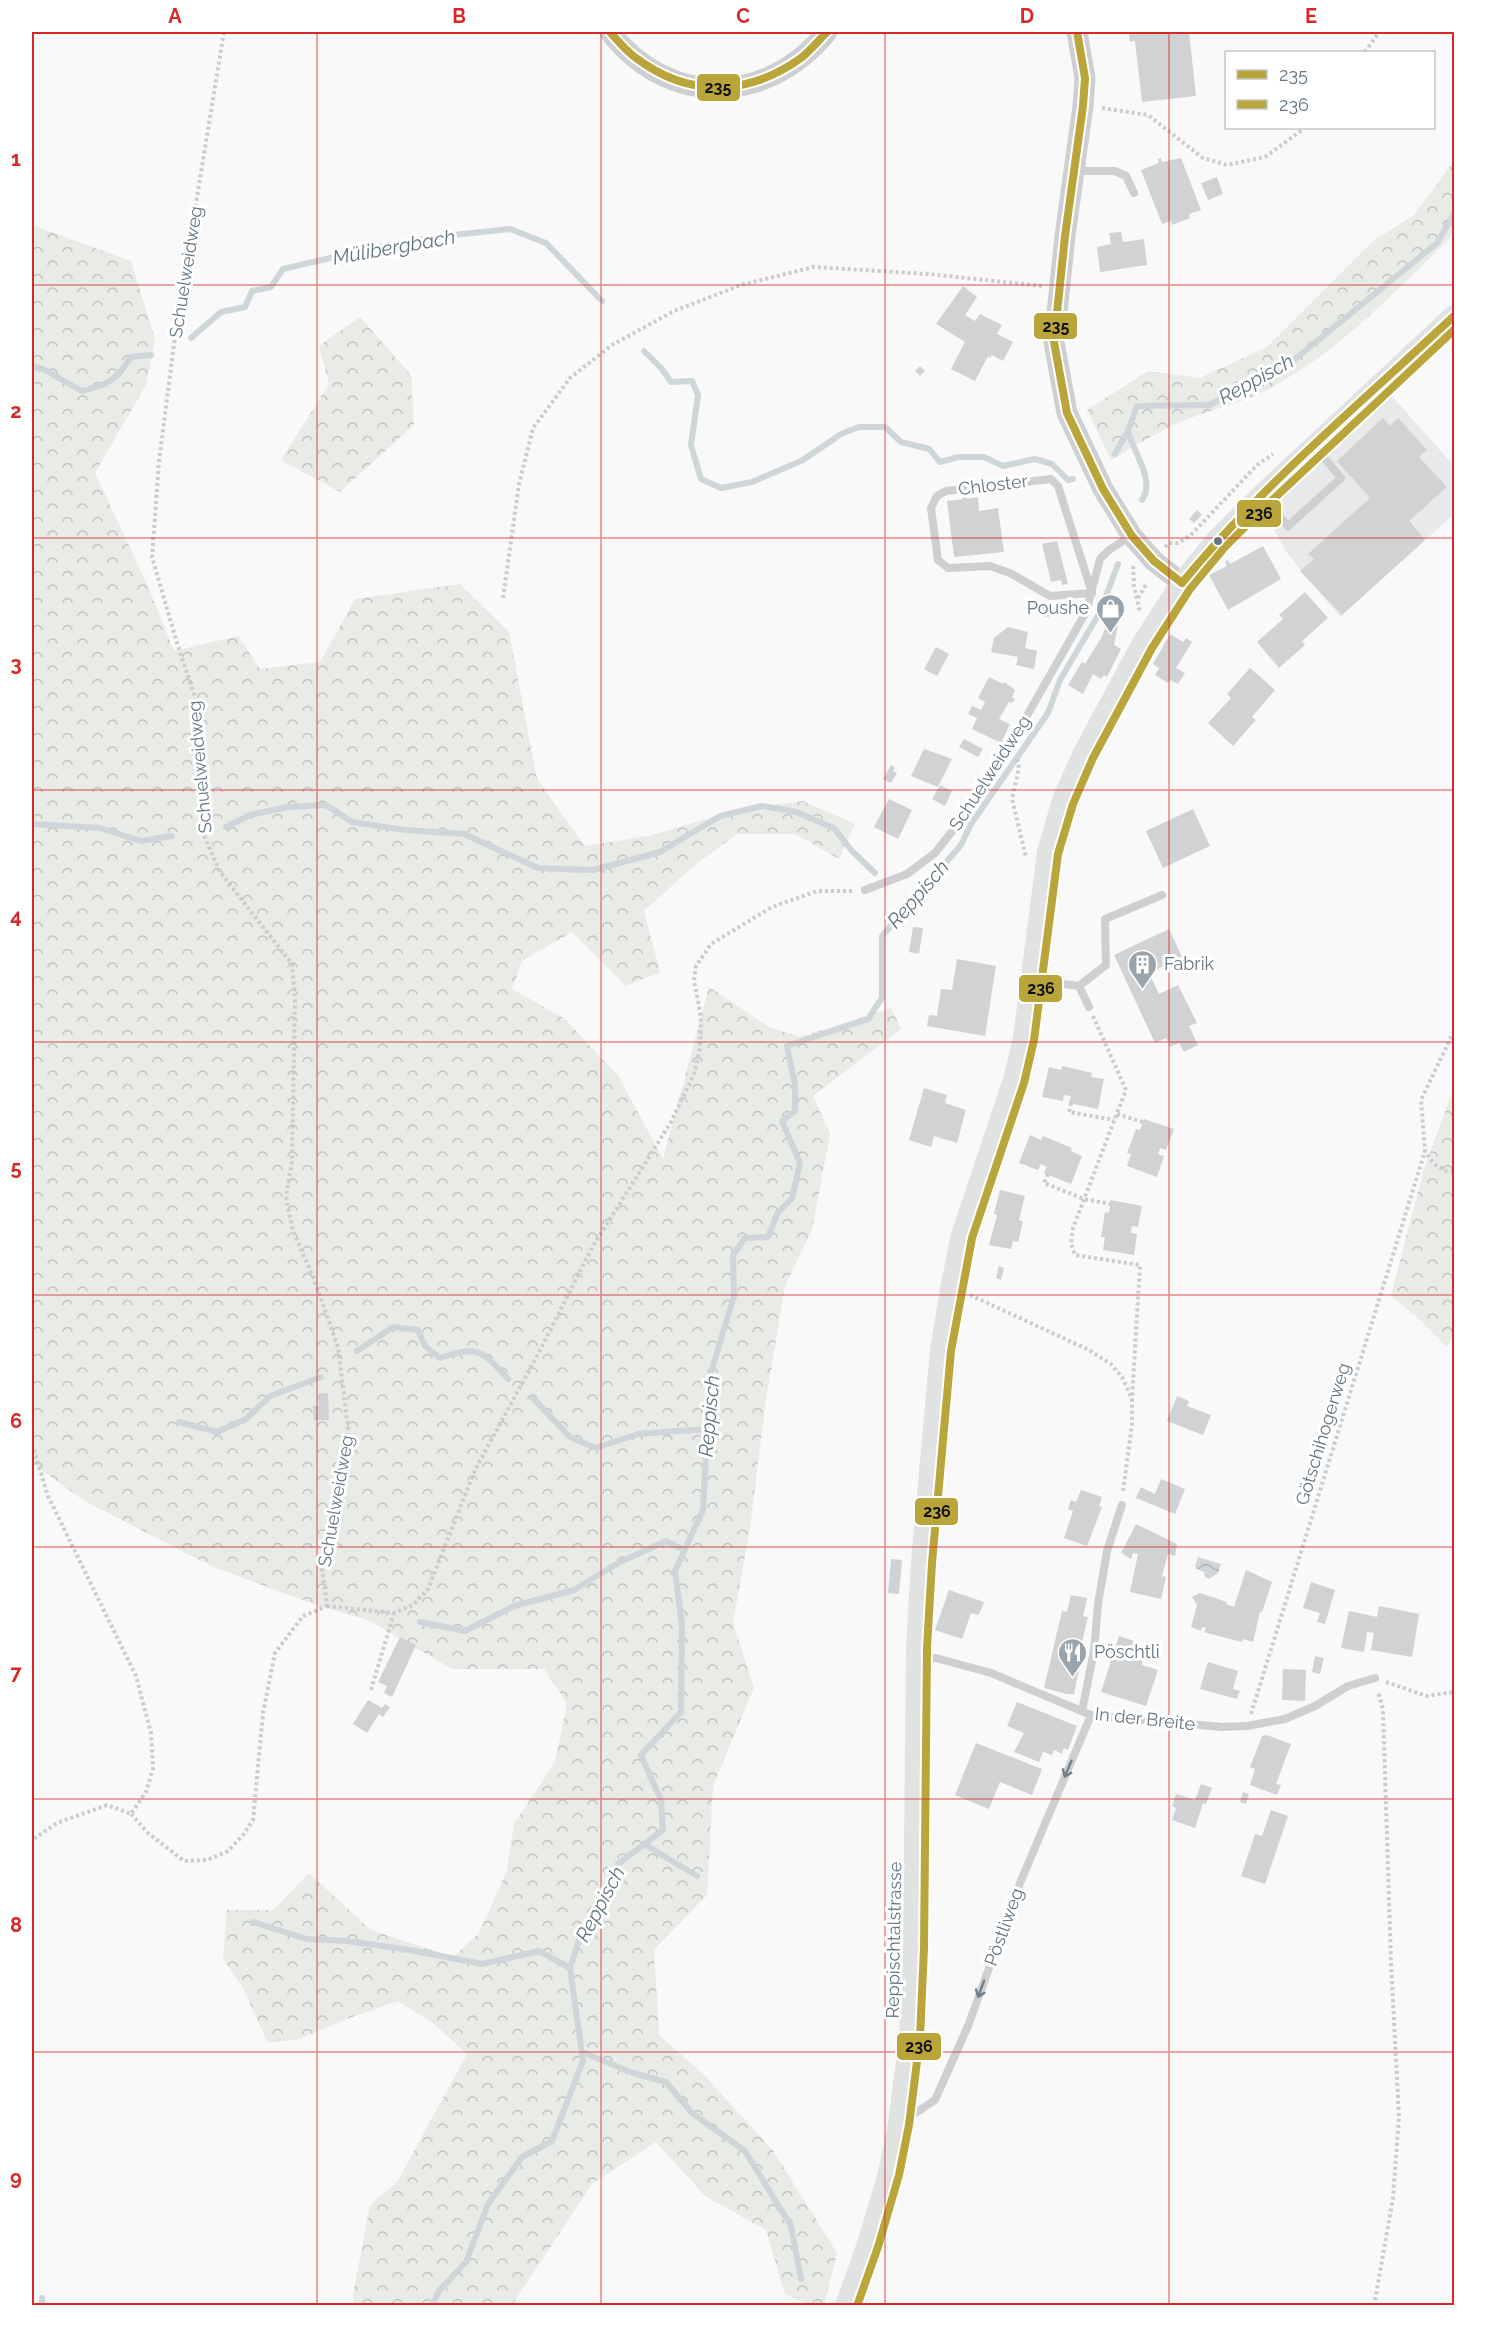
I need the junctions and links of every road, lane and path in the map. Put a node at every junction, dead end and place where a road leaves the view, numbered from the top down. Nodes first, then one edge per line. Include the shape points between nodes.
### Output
1 (224, 32) edge
2 (610, 32) edge
3 (827, 32) edge
4 (1077, 32) edge
5 (1379, 32) edge
6 (1366, 51) edge
7 (1083, 106) junction
8 (1304, 129) edge
9 (1074, 171) junction
10 (1134, 193) dead end
11 (1060, 287) junction
12 (1455, 316) edge
13 (1314, 446) junction
14 (1261, 496) junction
15 (1191, 535) dead end
16 (1132, 536) junction
17 (1169, 543) dead end
18 (1178, 543) junction
19 (1174, 547) dead end
20 (1142, 576) dead end
21 (1147, 583) dead end
22 (1182, 583) junction
23 (1092, 592) junction
24 (503, 598) dead end
25 (1018, 762) dead end
26 (1028, 862) dead end
27 (865, 890) joint
28 (1162, 895) dead end
29 (1033, 980) junction
30 (1079, 986) junction
31 (1089, 1007) joint
32 (1455, 1031) edge
33 (1071, 1103) dead end
34 (1117, 1114) junction
35 (1114, 1120) junction
36 (1143, 1122) dead end
37 (1425, 1151) junction
38 (1455, 1172) edge
39 (1048, 1174) dead end
40 (1084, 1199) junction
41 (1111, 1204) dead end
42 (961, 1291) dead end
43 (1132, 1399) junction
44 (32, 1444) edge
45 (1122, 1505) joint
46 (327, 1605) junction
47 (394, 1613) junction
48 (917, 1660) junction
49 (1375, 1678) junction
50 (371, 1690) dead end
51 (1455, 1692) edge
52 (1082, 1711) junction
53 (1091, 1715) junction
54 (1247, 1726) junction
55 (131, 1814) junction
56 (32, 1840) edge
57 (899, 2124) junction
58 (846, 2306) edge
59 (1374, 2306) edge

1 - 46 path, Schuelweidweg via 178,313 159,462 152,557 195,694 202,831 220,872 292,964 293,1127 286,1197 293,1231 338,1347 348,1429 322,1569
2 - 3 street via 621,46 656,73 692,87 727,89 755,84 782,72
4 - 7 street via 1084,78
5 - 6 path
7 - 8 path via 1148,115 1203,158 1227,165 1265,157
7 - 9 street
9 - 10 lane via 1115,171 1126,176
9 - 11 street
11 - 16 street via 1054,342 1066,413 1103,489
11 - 24 path via 814,267 741,285 674,312 612,345 570,378 533,428 519,484
12 - 13 main road, Reppischtalstrasse
13 - 14 main road, Reppischtalstrasse
13 - 14 lane via 1341,478 1288,526
14 - 22 main road, Reppischtalstrasse
15 - 18 path
16 - 22 street via 1154,561
16 - 23 lane, Schuelweidweg via 1100,559
17 - 18 path
18 - 19 path
20 - 21 path via 1134,586 1137,598
22 - 29 main road, Reppischtalstrasse via 1111,702 1064,800 1048,852
23 - 23 lane, Chloster via 1058,486 1051,479 946,491 937,496 931,508 938,560 948,568 990,566 1050,596
23 - 27 lane, Schuelweidweg via 1086,612 1009,747 957,825 935,853 908,874
25 - 26 path via 1012,799
27 - 47 path via 817,891 772,907 711,944 696,966 694,980 701,1017 695,1072 660,1141 592,1246 475,1470 428,1589 413,1605
28 - 30 lane via 1105,919 1106,965
29 - 30 lane
29 - 48 main road, Reppischtalstrasse via 1014,1080 962,1235 951,1289 941,1350
30 - 31 lane
31 - 34 path via 1126,1090
32 - 37 path via 1421,1100
33 - 35 path via 1069,1112
34 - 35 path
34 - 36 path
35 - 40 path
37 - 38 path via 1434,1164
37 - 54 path, Götschihogerweg
39 - 40 path via 1044,1183
40 - 41 path
40 - 43 path via 1073,1227 1071,1244 1076,1255 1140,1265
42 - 43 path via 1100,1356 1122,1377
43 - 45 path
44 - 55 path via 48,1496 136,1676 151,1733 153,1769 146,1792
45 - 52 lane via 1107,1551
46 - 47 path
46 - 55 path via 303,1616 274,1653 263,1713 253,1820 228,1851 207,1860 184,1861
47 - 50 path
48 - 52 lane, In der Breite via 936,1658 991,1673
48 - 57 main road, Reppischtalstrasse via 914,1948 910,2037
49 - 51 path via 1426,1696
49 - 54 lane, In der Breite via 1348,1686 1285,1719
49 - 59 path via 1383,1710 1400,2117 1393,2198
52 - 53 lane, In der Breite
53 - 54 lane, In der Breite
53 -> 57 lane, Pöstliweg via 935,2100
55 - 56 path via 107,1805 57,1823
57 - 58 main road, Reppischtalstrasse via 889,2173

